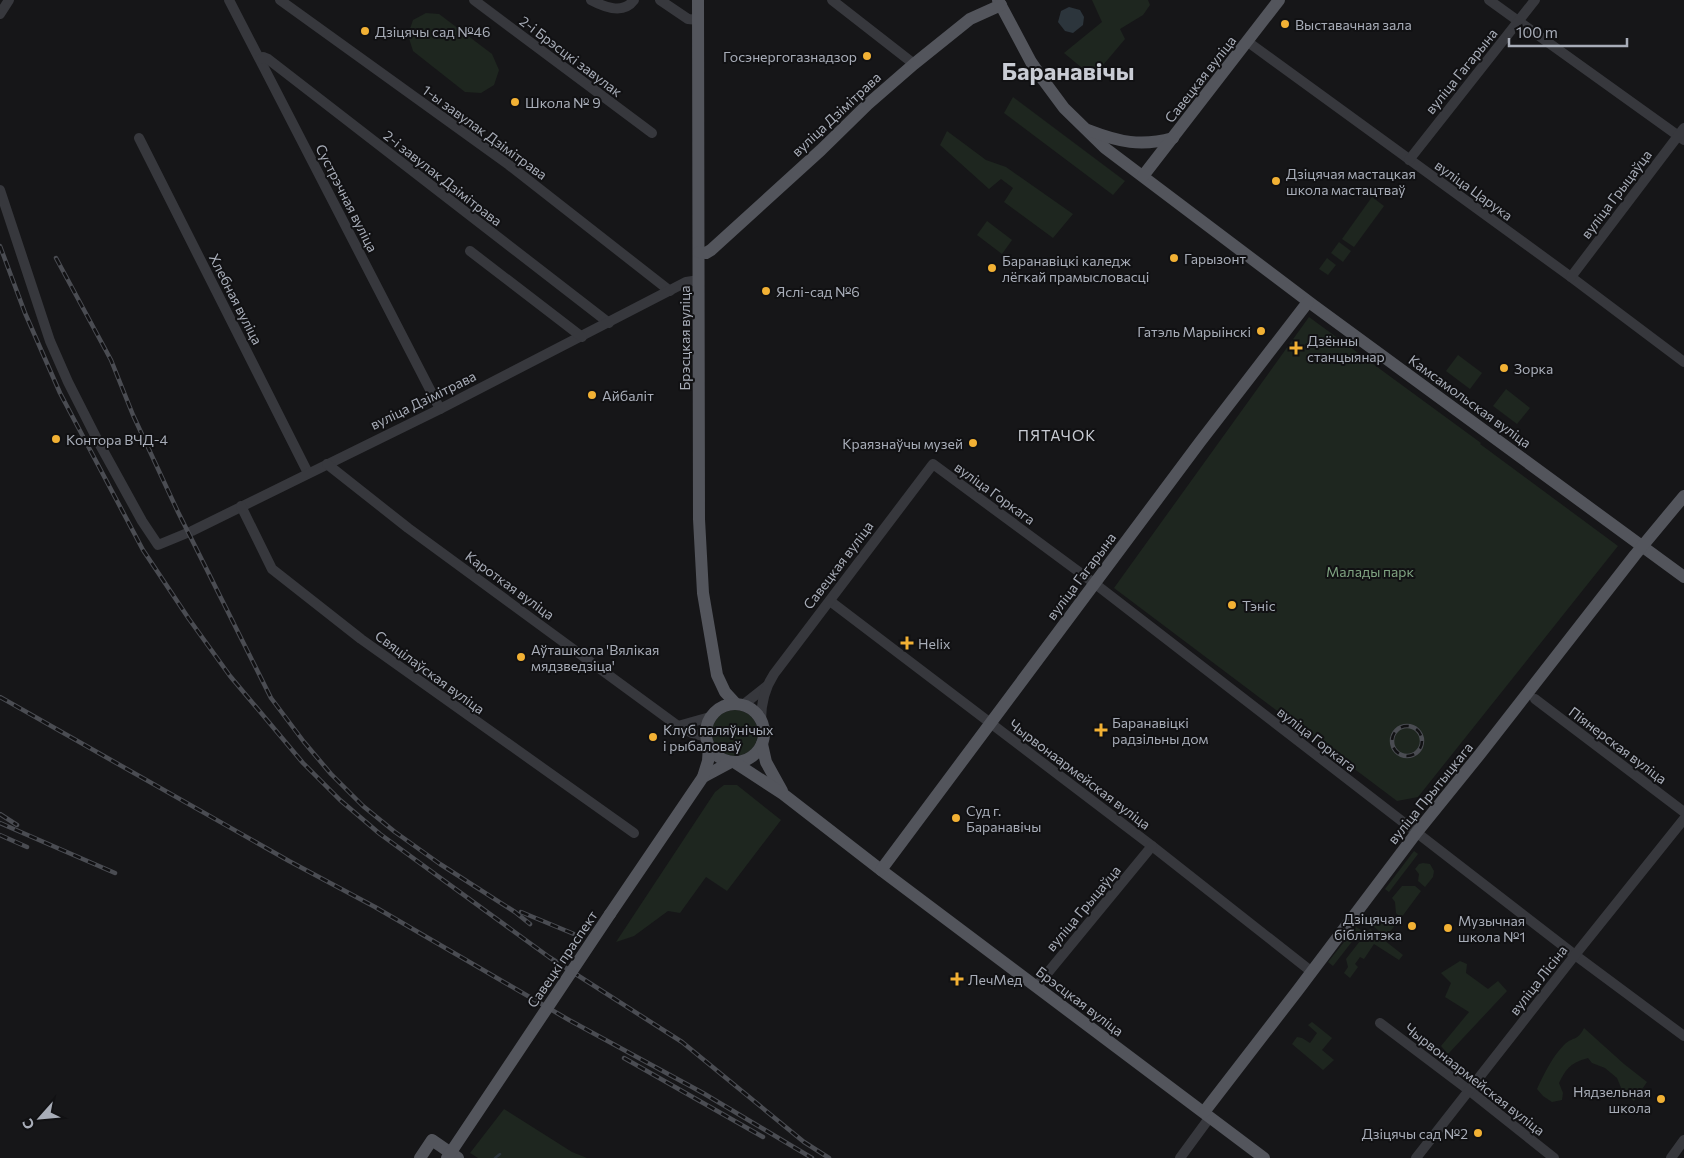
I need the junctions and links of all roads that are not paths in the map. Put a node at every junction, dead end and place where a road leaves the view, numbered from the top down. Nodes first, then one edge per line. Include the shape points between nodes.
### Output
1 (10, 0) edge
2 (229, 0) edge
3 (280, 0) edge
4 (474, 0) edge
5 (591, 0) edge
6 (634, 0) edge
7 (660, 0) edge
8 (698, 0) edge
9 (832, 0) edge
10 (1279, 0) edge
11 (1489, 0) edge
12 (1535, 0) edge
13 (1000, 2) edge
14 (0, 14) edge
15 (698, 20) junction
16 (1518, 23) junction
17 (1248, 42) junction
18 (260, 59) junction
19 (914, 64) junction
20 (1083, 127) junction
21 (652, 133) dead end
22 (1682, 135) edge
23 (139, 138) dead end
24 (1173, 138) junction
25 (1409, 160) junction
26 (1143, 176) junction
27 (0, 190) edge
28 (470, 251) dead end
29 (699, 252) junction
30 (1571, 277) junction
31 (699, 280) junction
32 (670, 291) junction
33 (1308, 302) junction
34 (609, 323) junction
35 (582, 337) junction
36 (1684, 362) edge
37 (440, 409) junction
38 (328, 464) junction
39 (933, 464) joint
40 (308, 473) junction
41 (1684, 496) edge
42 (241, 506) junction
43 (1643, 546) junction
44 (1684, 577) edge
45 (1094, 584) junction
46 (830, 601) junction
47 (717, 674) junction
48 (767, 685) junction
49 (1535, 699) dead end
50 (740, 704) junction
51 (713, 714) junction
52 (761, 720) junction
53 (990, 723) junction
54 (678, 726) junction
55 (708, 742) junction
56 (762, 744) junction
57 (732, 762) junction
58 (704, 777) junction
59 (783, 794) junction
60 (1684, 812) edge
61 (1684, 819) edge
62 (1417, 832) junction
63 (634, 833) dead end
64 (1152, 846) junction
65 (881, 870) junction
66 (1574, 955) junction
67 (1312, 972) junction
68 (1036, 987) junction
69 (1380, 1023) dead end
70 (1684, 1036) edge
71 (1470, 1091) junction
72 (1207, 1114) junction
73 (1684, 1140) edge
74 (420, 1158) edge
75 (447, 1158) edge
76 (458, 1158) edge
77 (1180, 1158) edge
78 (1264, 1158) edge
79 (1416, 1158) edge
80 (1554, 1158) edge
81 (1670, 1158) edge

1 - 14 street
2 - 18 street, Сустрэчная вуліца
3 - 32 street, 1-ы завулак Дзімітрава via 509,165
4 - 21 street, 2-і Брэсцкі завулак
5 - 6 street via 618,9
7 - 15 street via 688,18
8 - 15 main road, Брэсцкая вуліца
9 - 19 street
10 - 17 main road, Савецкая вуліца
11 - 16 street
12 - 16 street, вуліца Гагарына
13 - 19 main road, вуліца Дзімітрава via 970,19
13 - 20 main road, Камсамольская вуліца via 1031,62 1064,108
15 - 29 main road, Брэсцкая вуліца
16 - 22 street
16 - 25 street, вуліца Гагарына
17 - 24 main road, Савецкая вуліца
17 - 25 street, вуліца Царука
18 - 34 street, 2-і завулак Дзімітрава via 268,59
18 - 37 street, Сустрэчная вуліца
19 - 29 main road, вуліца Дзімітрава via 711,250
20 - 24 main road via 1132,143 1155,143
20 - 26 main road, Камсамольская вуліца
22 - 30 street, вуліца Грыцаўца
23 - 40 street, Хлебная вуліца
24 - 26 main road, Савецкая вуліца
25 - 30 street, вуліца Царука
26 - 33 main road, Камсамольская вуліца
27 - 42 street, вуліца Дзімітрава via 47,332 68,382 158,545
28 - 35 street
29 - 31 main road, Брэсцкая вуліца
30 - 36 street, вуліца Царука
31 - 32 street, вуліца Дзімітрава via 686,282
31 - 47 main road, Брэсцкая вуліца via 699,519 703,593
32 - 34 street, вуліца Дзімітрава
33 - 43 main road, Камсамольская вуліца
33 - 45 main road, вуліца Гагарына
34 - 35 street, вуліца Дзімітрава
35 - 37 street, вуліца Дзімітрава
37 - 38 street, вуліца Дзімітрава
38 - 40 street, вуліца Дзімітрава
38 - 54 street, Кароткая вуліца via 408,528
39 - 45 street, вуліца Горкага
39 - 46 street, Савецкая вуліца
40 - 42 street, вуліца Дзімітрава
41 - 43 main road, вуліца Прытыцкага
42 - 63 street, Свяцілаўская вуліца via 272,569 361,639
43 - 44 main road, Камсамольская вуліца
43 - 62 main road, вуліца Прытыцкага
45 - 53 main road, вуліца Гагарына
45 - 62 street, вуліца Горкага
46 - 48 street, Савецкая вуліца
46 - 53 street, Чырвонаармейская вуліца
47 - 50 main road, Брэсцкая вуліца via 725,692
47 - 51 main road, Брэсцкая вуліца
48 - 50 street, Савецкая вуліца
48 - 52 street, Савецкая вуліца
49 - 60 street, Піянерская вуліца
50 - 51 main road via 729,704
50 - 52 main road via 754,711
51 - 54 street
51 - 55 main road via 707,727
52 - 56 main road via 764,728
53 - 64 street, Чырвонаармейская вуліца
53 - 65 main road, вуліца Гагарына
54 - 55 street, Кароткая вуліца
55 - 57 main road via 718,756
55 - 58 main road, Савецкі праспект
56 - 57 main road via 750,757
56 - 59 main road, Брэсцкая вуліца via 766,762
57 - 58 main road, Савецкі праспект
57 - 59 main road, Брэсцкая вуліца
58 - 75 main road, Савецкі праспект, bridge
59 - 65 main road, Брэсцкая вуліца
61 - 66 street, вуліца Лісіна
62 - 66 street, вуліца Горкага
62 - 67 main road, вуліца Прытыцкага
64 - 67 street, Чырвонаармейская вуліца
64 - 68 street, вуліца Грыцаўца
65 - 68 main road, Брэсцкая вуліца
66 - 70 street, вуліца Горкага
66 - 71 street, вуліца Лісіна
67 - 72 main road, вуліца Прытыцкага
68 - 72 main road, Брэсцкая вуліца
69 - 71 street, Чырвонаармейская вуліца
71 - 79 street, вуліца Лісіна
71 - 80 street, Чырвонаармейская вуліца
72 - 77 street, вуліца Прытыцкага
72 - 78 main road, Брэсцкая вуліца
73 - 81 street
74 - 76 main road via 432,1140

